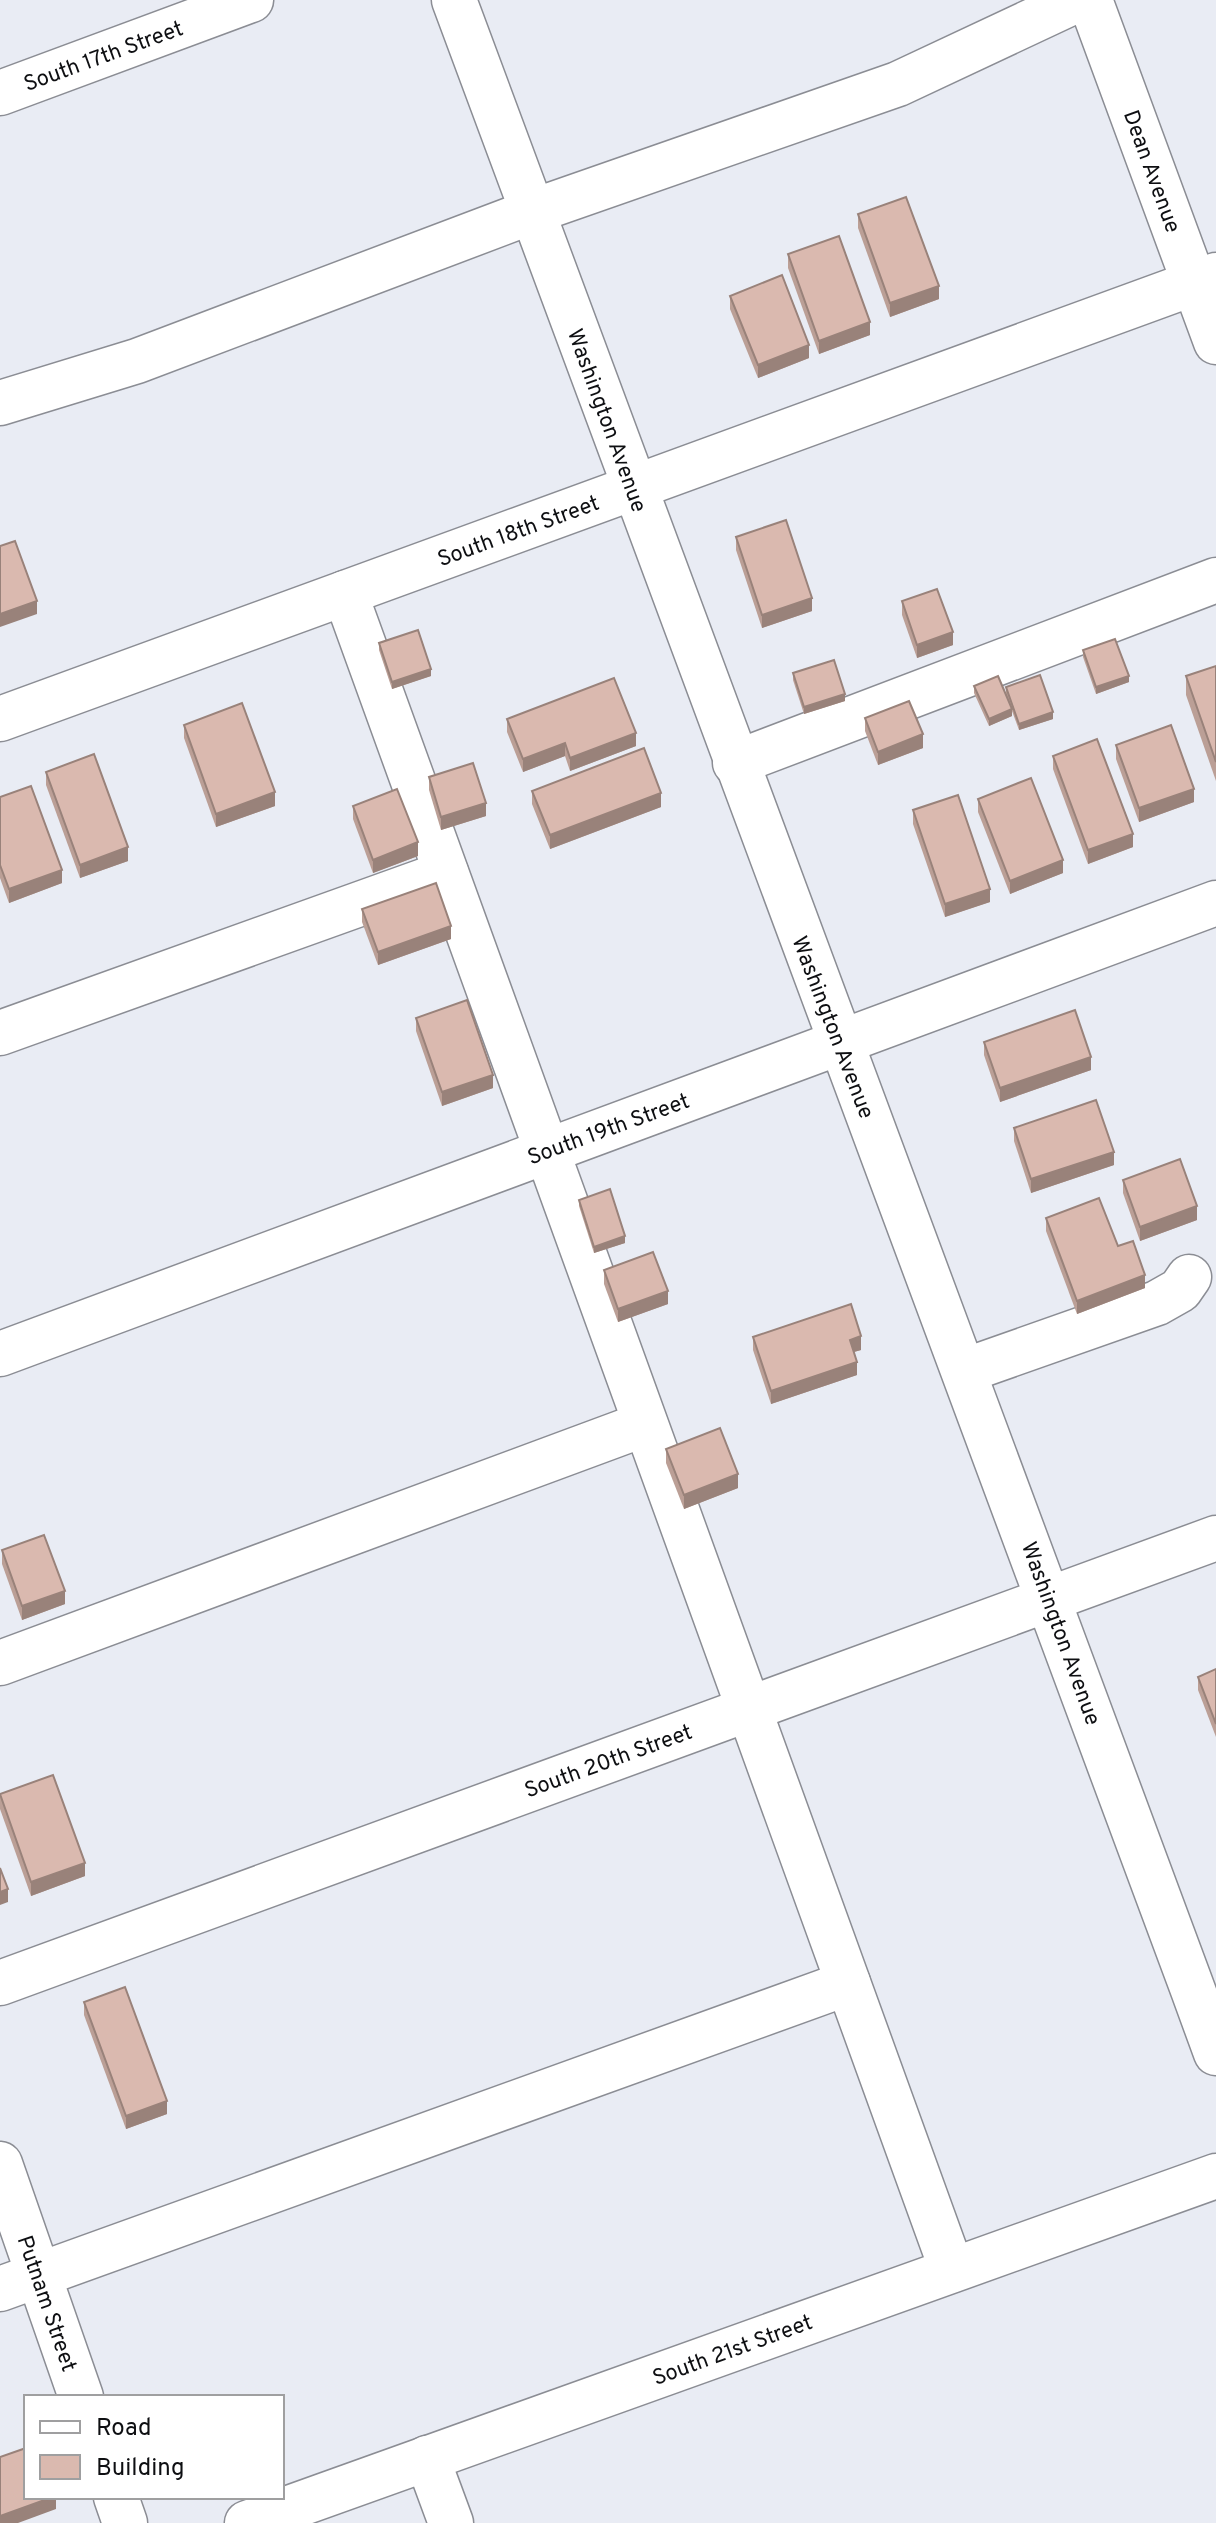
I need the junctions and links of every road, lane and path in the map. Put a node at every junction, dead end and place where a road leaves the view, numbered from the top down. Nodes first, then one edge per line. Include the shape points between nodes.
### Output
1 (251, 0) edge
2 (454, 0) edge
3 (1077, 0) edge
4 (1090, 0) edge
5 (0, 93) edge
6 (531, 212) junction
7 (1205, 279) edge
8 (1216, 342) edge
9 (0, 403) edge
10 (633, 488) junction
11 (1216, 580) edge
12 (345, 593) junction
13 (0, 719) edge
14 (735, 763) junction
15 (446, 873) junction
16 (1216, 903) edge
17 (0, 1033) edge
18 (839, 1041) junction
19 (546, 1151) junction
20 (1189, 1277) dead end
21 (0, 1354) edge
22 (964, 1371) junction
23 (645, 1424) junction
24 (1216, 1538) edge
25 (1050, 1599) junction
26 (0, 1663) edge
27 (748, 1709) junction
28 (0, 1983) edge
29 (848, 1983) junction
30 (1216, 2053) edge
31 (0, 2164) edge
32 (1216, 2176) edge
33 (952, 2270) junction
34 (19, 2282) edge
35 (80, 2395) edge
36 (427, 2458) junction
37 (117, 2499) edge
38 (125, 2523) edge
39 (247, 2523) edge
40 (451, 2523) edge

1 - 5 street, South 17th Street
2 - 6 street, Washington Avenue
3 - 6 street via 898,84
4 - 7 street, Dean Avenue
6 - 9 street via 137,361
6 - 10 street, Washington Avenue
7 - 8 street, Dean Avenue
7 - 10 street, South 18th Street
10 - 12 street, South 18th Street
10 - 14 street, Washington Avenue
11 - 14 street
12 - 13 street, South 18th Street
12 - 15 street
14 - 18 street, Washington Avenue
15 - 17 street
15 - 19 street
16 - 18 street, South 19th Street
18 - 19 street, South 19th Street
18 - 22 street, Washington Avenue
19 - 21 street, South 19th Street
19 - 23 street
20 - 22 street via 1180,1290 1157,1303
22 - 25 street, Washington Avenue
23 - 26 street
23 - 27 street
24 - 25 street, South 20th Street
25 - 27 street, South 20th Street
25 - 30 street, Washington Avenue
27 - 28 street, South 20th Street
27 - 29 street
29 - 33 street
29 - 34 street
31 - 34 street, Putnam Street
32 - 33 street, South 21st Street
33 - 36 street, South 21st Street
34 - 35 street, Putnam Street
36 - 39 street, South 21st Street
36 - 40 street
37 - 38 street

